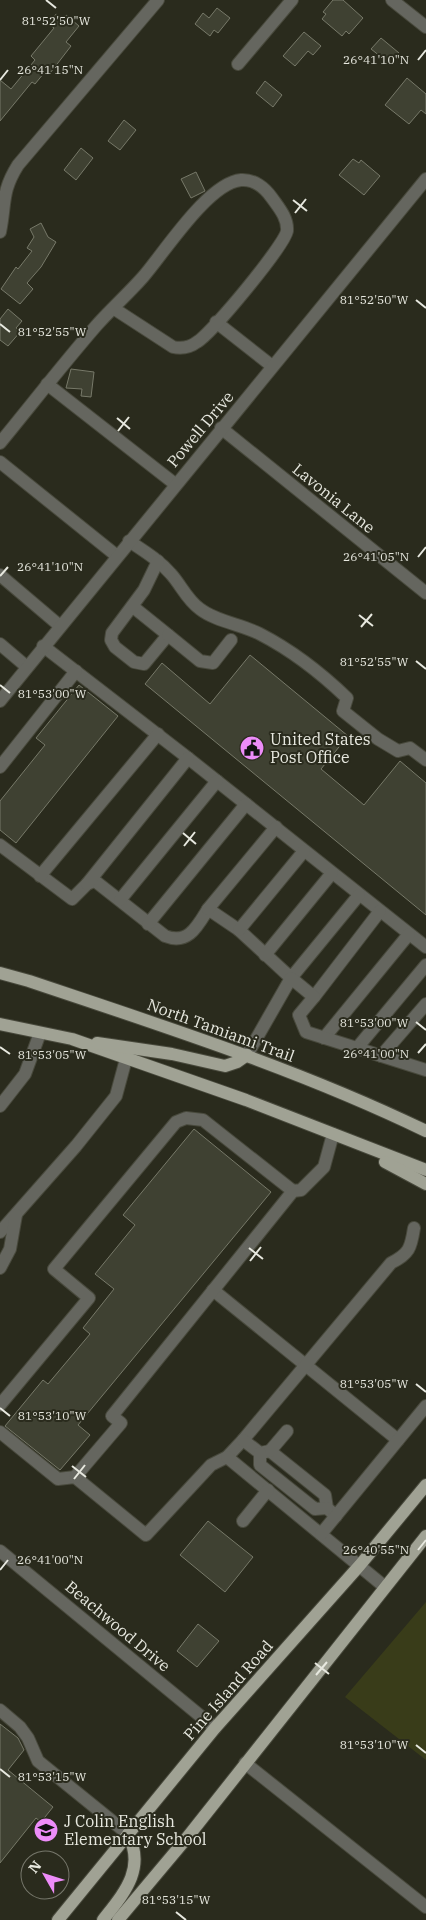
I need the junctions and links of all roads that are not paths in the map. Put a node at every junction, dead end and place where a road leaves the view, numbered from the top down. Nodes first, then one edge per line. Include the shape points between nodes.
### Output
1 (158, 0) edge
2 (292, 0) edge
3 (392, 0) edge
4 (423, 20) edge
5 (238, 64) dead end
6 (426, 179) edge
7 (0, 232) edge
8 (113, 308) junction
9 (216, 322) junction
10 (272, 366) junction
11 (47, 384) junction
12 (221, 428) junction
13 (0, 443) edge
14 (0, 462) edge
15 (175, 484) junction
16 (129, 541) junction
17 (117, 556) junction
18 (158, 561) junction
19 (0, 575) edge
20 (426, 593) edge
21 (132, 606) junction
22 (60, 626) junction
23 (168, 635) junction
24 (231, 640) dead end
25 (0, 644) edge
26 (43, 646) junction
27 (27, 667) junction
28 (76, 671) junction
29 (0, 701) edge
30 (158, 734) junction
31 (188, 758) junction
32 (426, 760) edge
33 (0, 767) edge
34 (217, 781) junction
35 (246, 804) junction
36 (276, 827) junction
37 (0, 845) edge
38 (304, 850) junction
39 (332, 873) junction
40 (40, 876) junction
41 (87, 884) junction
42 (359, 895) junction
43 (120, 900) junction
44 (208, 909) junction
45 (380, 911) junction
46 (148, 924) junction
47 (238, 930) junction
48 (409, 934) junction
49 (426, 947) edge
50 (265, 954) junction
51 (426, 965) edge
52 (0, 973) edge
53 (291, 978) junction
54 (314, 997) junction
55 (426, 1004) edge
56 (0, 1024) edge
57 (40, 1033) junction
58 (324, 1038) junction
59 (72, 1039) junction
60 (357, 1048) junction
61 (247, 1055) junction
62 (381, 1056) junction
63 (126, 1059) junction
64 (424, 1066) edge
65 (0, 1106) edge
66 (426, 1130) edge
67 (332, 1134) junction
68 (426, 1170) edge
69 (426, 1184) edge
70 (293, 1191) junction
71 (16, 1214) junction
72 (414, 1228) dead end
73 (0, 1232) edge
74 (0, 1268) edge
75 (214, 1290) junction
76 (306, 1364) junction
77 (0, 1405) edge
78 (426, 1406) edge
79 (287, 1431) dead end
80 (0, 1432) edge
81 (243, 1440) junction
82 (398, 1440) junction
83 (265, 1452) junction
84 (227, 1457) junction
85 (75, 1478) junction
86 (426, 1485) edge
87 (268, 1490) junction
88 (332, 1512) junction
89 (243, 1521) dead end
90 (321, 1534) junction
91 (426, 1536) edge
92 (0, 1551) edge
93 (360, 1565) junction
94 (386, 1587) junction
95 (0, 1710) edge
96 (215, 1728) junction
97 (246, 1763) junction
98 (128, 1834) junction
99 (426, 1906) edge
100 (58, 1920) edge
101 (103, 1920) edge
102 (118, 1920) edge

1 - 7 street via 18,165 3,198
2 - 5 street
3 - 4 street
6 - 10 street, Powell Drive
8 - 9 street via 161,341 183,349 198,342
8 - 9 street via 204,203 233,182 252,181 262,186 281,209 286,234 283,242
8 - 11 street
9 - 10 street
10 - 12 street, Powell Drive
11 - 13 street
11 - 15 street
12 - 15 street, Powell Drive
12 - 20 street, Lavonia Lane
14 - 17 street
15 - 16 street, Powell Drive
16 - 17 street, Powell Drive
16 - 18 street
17 - 22 street, Powell Drive
18 - 21 street
18 - 32 street via 201,610 260,634 280,647 347,698 343,711 378,739 398,751 410,748
19 - 22 street
21 - 23 street
21 - 23 street via 112,633 115,647 134,662 144,664
22 - 26 street, Powell Drive
23 - 24 street via 206,664 213,663
25 - 27 street
26 - 27 street, Powell Drive
26 - 28 street
27 - 29 street, Powell Drive
28 - 30 street
28 - 33 street
30 - 31 street
30 - 40 street
31 - 34 street
31 - 41 street
34 - 35 street
34 - 43 street
35 - 36 street
35 - 46 street
36 - 38 street
36 - 44 street
37 - 40 street
38 - 39 street
38 - 47 street
39 - 42 street
39 - 50 street
40 - 41 street via 72,899
41 - 43 street via 95,882
42 - 45 street
42 - 53 street
43 - 46 street
44 - 46 street via 185,938 176,940 165,936
44 - 47 street
45 - 48 street
45 - 54 street
47 - 50 street
48 - 49 street
48 - 58 street
50 - 53 street
51 - 60 street
52 - 61 main road, North Tamiami Trail
53 - 54 street
53 - 61 street
54 - 58 street via 299,1015 306,1032
55 - 62 street
56 - 57 main road
57 - 59 main road
57 - 65 street via 25,1074
58 - 60 street
59 - 61 main road via 172,1054 225,1066
59 - 63 main road
60 - 62 street
61 - 66 main road, North Tamiami Trail via 376,1106
62 - 64 street
63 - 67 main road via 246,1100
63 - 71 street via 116,1096
67 - 68 main road
67 - 69 main road
67 - 70 street via 324,1167 300,1190
70 - 75 street
70 - 77 street via 203,1120 186,1118 176,1122 54,1269 89,1298
71 - 73 street
71 - 74 street via 10,1249
72 - 76 street via 412,1243 405,1256 391,1263
75 - 76 street
75 - 85 street via 112,1416 121,1423
76 - 81 street
76 - 82 street
78 - 82 street
79 - 83 street
80 - 85 street via 58,1479
81 - 83 street
81 - 84 street
82 - 88 street
83 - 88 street via 260,1465 315,1509
84 - 85 street via 211,1465 146,1535
84 - 87 street
86 - 93 main road, Pine Island Road
87 - 89 street
87 - 90 street
88 - 90 street
90 - 93 street
91 - 94 main road
92 - 96 street, Beachwood Drive
93 - 94 street
93 - 96 main road, Pine Island Road
94 - 97 main road
95 - 98 street via 20,1726 38,1761
96 - 98 main road, Pine Island Road
97 - 99 street
97 - 102 main road
98 - 100 main road, Pine Island Road
98 - 101 main road via 135,1847 135,1866 126,1891

